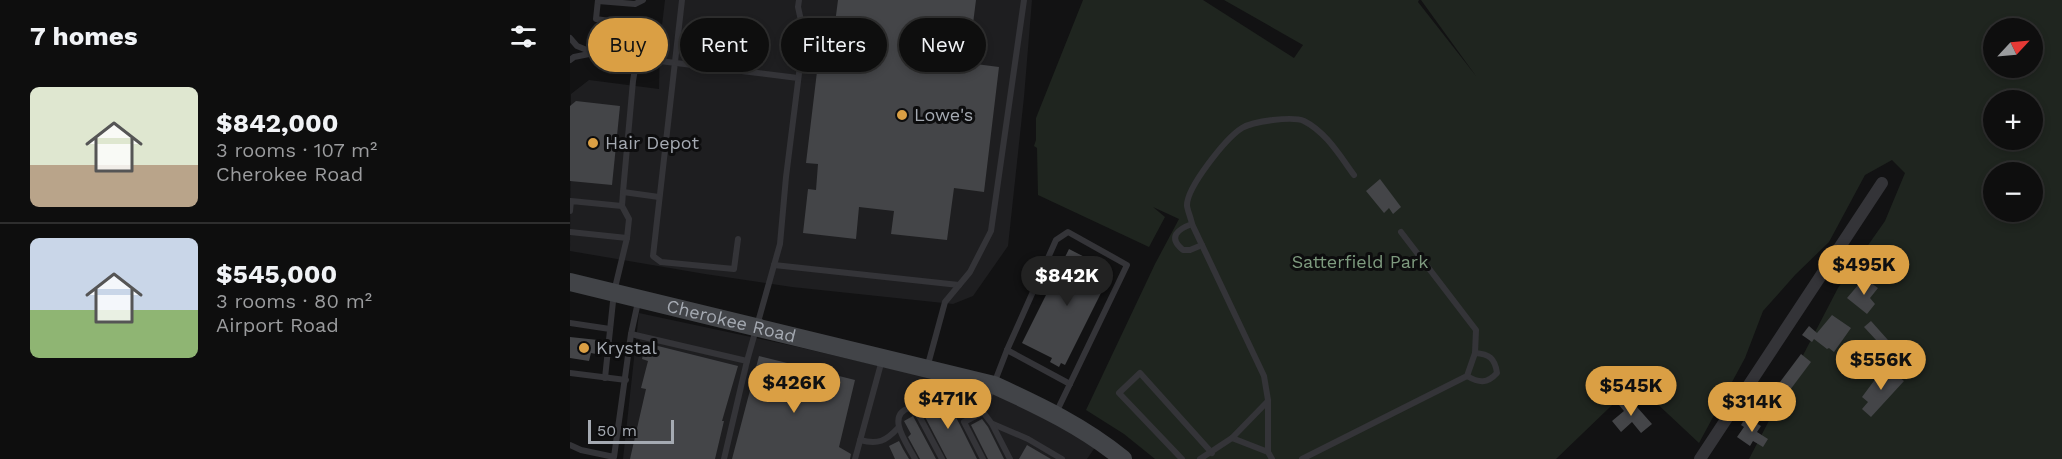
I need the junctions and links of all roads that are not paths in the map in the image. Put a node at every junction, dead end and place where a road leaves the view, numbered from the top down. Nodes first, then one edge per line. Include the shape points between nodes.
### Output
1 (599, 0) edge
2 (643, 0) edge
3 (682, 0) edge
4 (799, 0) edge
5 (1024, 0) edge
6 (596, 18) edge
7 (570, 38) edge
8 (588, 51) edge
9 (588, 54) edge
10 (570, 60) edge
11 (668, 62) edge
12 (675, 63) junction
13 (635, 72) edge
14 (798, 78) junction
15 (1354, 175) dead end
16 (1882, 183) dead end
17 (623, 192) junction
18 (659, 197) junction
19 (622, 206) junction
20 (570, 211) edge
21 (1192, 224) junction
22 (570, 232) edge
23 (1401, 232) dead end
24 (627, 238) junction
25 (738, 238) dead end
26 (1202, 245) junction
27 (774, 265) junction
28 (570, 282) edge
29 (959, 285) junction
30 (614, 292) junction
31 (639, 298) junction
32 (570, 323) edge
33 (757, 327) junction
34 (610, 329) junction
35 (631, 333) junction
36 (1007, 350) junction
37 (1475, 353) junction
38 (883, 357) junction
39 (747, 361) junction
40 (927, 368) junction
41 (570, 373) edge
42 (1467, 376) junction
43 (605, 378) junction
44 (626, 380) junction
45 (1070, 384) junction
46 (994, 385) junction
47 (1268, 400) junction
48 (983, 412) junction
49 (1056, 414) junction
50 (992, 424) junction
51 (898, 428) junction
52 (1232, 438) junction
53 (860, 440) junction
54 (570, 445) edge
55 (1268, 452) junction
56 (1212, 453) junction
57 (724, 459) edge
58 (855, 459) edge
59 (915, 459) edge
60 (942, 459) edge
61 (983, 459) edge
62 (1010, 459) edge
63 (1062, 459) edge
64 (1123, 459) edge
65 (1182, 459) edge
66 (1200, 459) edge
67 (1272, 459) edge
68 (1302, 459) edge
69 (1700, 459) edge

1 - 2 lane via 635,4
1 - 6 lane
3 - 12 lane
4 - 14 lane via 804,34
5 - 29 lane via 991,231
7 - 8 lane
9 - 10 lane
11 - 12 lane
12 - 14 lane
12 - 18 lane
13 - 17 lane
14 - 27 lane via 780,244
15 - 21 lane via 1321,132 1303,120 1284,118 1242,128 1216,152 1190,194 1187,206
16 - 69 street
17 - 18 lane
17 - 19 lane
18 - 25 lane via 652,251 661,262 734,269
19 - 20 lane via 571,201
19 - 24 lane via 629,219
21 - 26 lane
21 - 26 lane via 1176,233 1178,246 1190,250
22 - 24 lane
23 - 37 lane via 1476,330
24 - 30 lane
26 - 47 lane via 1264,376
27 - 29 lane
27 - 33 lane
28 - 30 main road, Cherokee Road
29 - 40 lane via 945,302
30 - 31 main road, Cherokee Road
30 - 34 lane
31 - 33 main road, Cherokee Road
31 - 35 lane
32 - 34 lane
33 - 38 main road, Cherokee Road
33 - 39 lane
34 - 43 lane
35 - 39 lane
35 - 44 lane
36 - 45 lane
36 - 45 lane via 1056,240 1068,232 1127,265
36 - 46 lane
37 - 42 lane
37 - 42 lane via 1491,356 1497,373 1484,382
38 - 40 main road, Cherokee Road
38 - 53 lane
39 - 57 lane
40 - 46 main road, Cherokee Road
41 - 43 lane
42 - 68 lane
43 - 44 lane
44 - 54 lane via 614,457
45 - 49 lane
46 - 48 lane
46 - 49 main road, Cherokee Road
47 - 52 lane
47 - 55 lane
48 - 50 lane
48 - 61 lane via 964,422
49 - 64 main road, Cherokee Road
50 - 62 lane
50 - 63 lane
51 - 53 lane via 879,443
51 - 59 lane
51 - 60 lane via 902,410 917,412
52 - 55 lane
52 - 56 lane
53 - 58 lane
55 - 67 lane
56 - 65 lane via 1140,373 1119,393
56 - 66 lane

